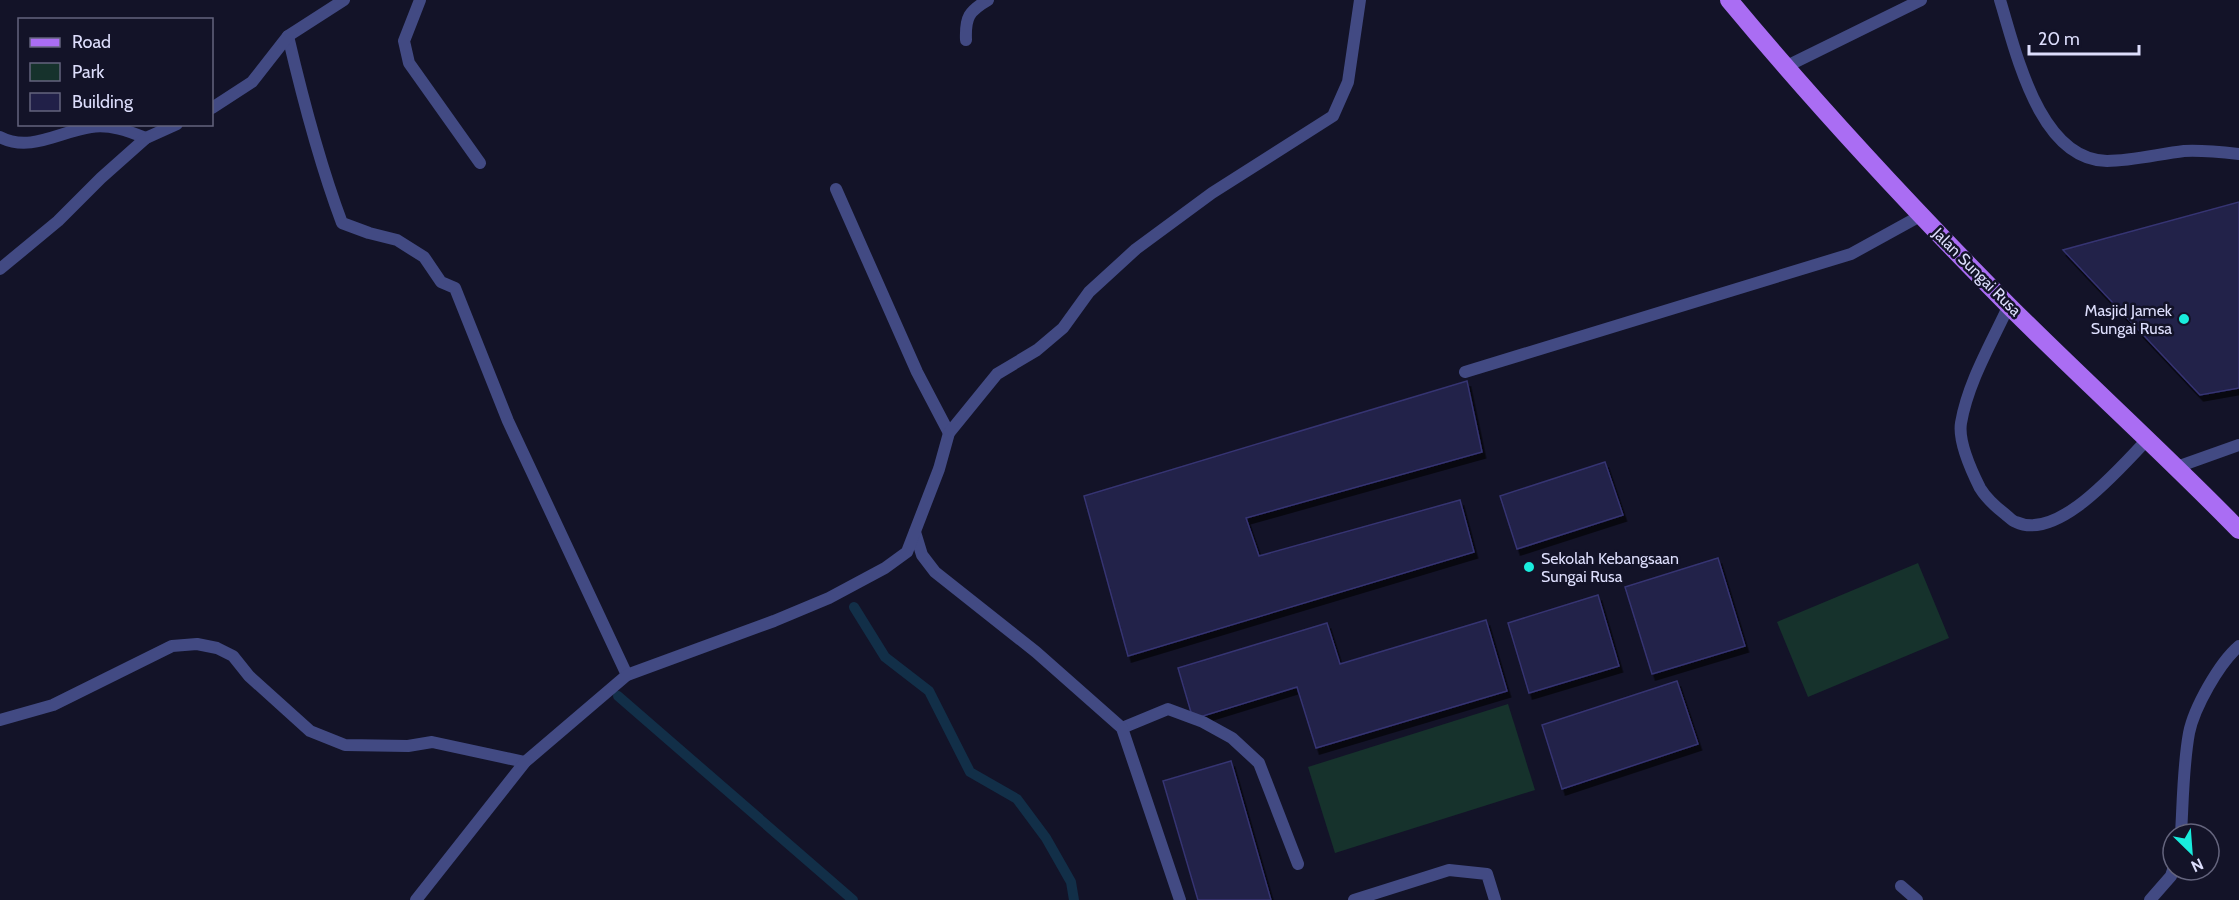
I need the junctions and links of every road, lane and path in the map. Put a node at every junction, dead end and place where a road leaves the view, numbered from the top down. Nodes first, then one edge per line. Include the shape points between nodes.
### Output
1 (344, 0) edge
2 (420, 0) edge
3 (988, 0) edge
4 (1359, 0) edge
5 (1729, 0) edge
6 (1921, 0) edge
7 (2000, 0) edge
8 (288, 36) junction
9 (966, 40) dead end
10 (1785, 67) junction
11 (213, 107) edge
12 (173, 126) edge
13 (0, 137) edge
14 (146, 138) junction
15 (2239, 154) edge
16 (480, 163) dead end
17 (836, 189) dead end
18 (1920, 216) junction
19 (0, 269) edge
20 (2008, 305) junction
21 (1465, 372) dead end
22 (949, 433) junction
23 (2148, 439) junction
24 (2239, 445) edge
25 (2177, 467) junction
26 (2239, 530) edge
27 (915, 532) junction
28 (2239, 646) edge
29 (627, 675) junction
30 (0, 720) edge
31 (1122, 728) junction
32 (525, 762) junction
33 (2181, 822) edge
34 (1298, 864) dead end
35 (2166, 882) edge
36 (1900, 886) dead end
37 (416, 900) edge
38 (1180, 900) edge
39 (1354, 900) edge
40 (1495, 900) edge
41 (1917, 900) edge
42 (2150, 900) edge

1 - 8 street
2 - 16 street via 404,41 409,63
3 - 9 street via 974,8 965,24
4 - 22 street via 1348,82 1333,116 1212,194 1136,249 1089,292 1063,328 1037,350 997,374
5 - 10 main road, Jalan Sungai Rusa
6 - 10 street
7 - 15 street via 2040,114 2058,139 2083,157 2106,161 2187,151
8 - 11 street via 252,82
8 - 29 street via 307,117 342,223 397,240 424,257 441,282 455,288 508,421
10 - 18 main road, Jalan Sungai Rusa
12 - 14 street
13 - 14 street via 14,144 34,143 92,126 117,127
14 - 19 street via 57,222
17 - 22 street via 917,372
18 - 20 main road, Jalan Sungai Rusa
18 - 21 street via 1851,254
20 - 23 main road, Jalan Sungai Rusa
20 - 23 street via 1973,384 1960,425 1972,471 1997,508 2017,523 2040,525 2065,516 2089,499
22 - 27 street
23 - 25 main road, Jalan Sungai Rusa
24 - 25 street
25 - 26 main road, Jalan Sungai Rusa
27 - 29 street via 907,552 829,598
27 - 31 street via 922,555 935,572 1036,652
28 - 33 street via 2209,685 2189,731
29 - 32 street
30 - 32 street via 53,705 172,646 196,644 233,656 310,731 345,745 408,746 432,742
31 - 34 street via 1168,709 1232,738 1259,763
31 - 38 street
32 - 37 street
35 - 42 street
36 - 41 street
39 - 40 street via 1449,870 1487,874

